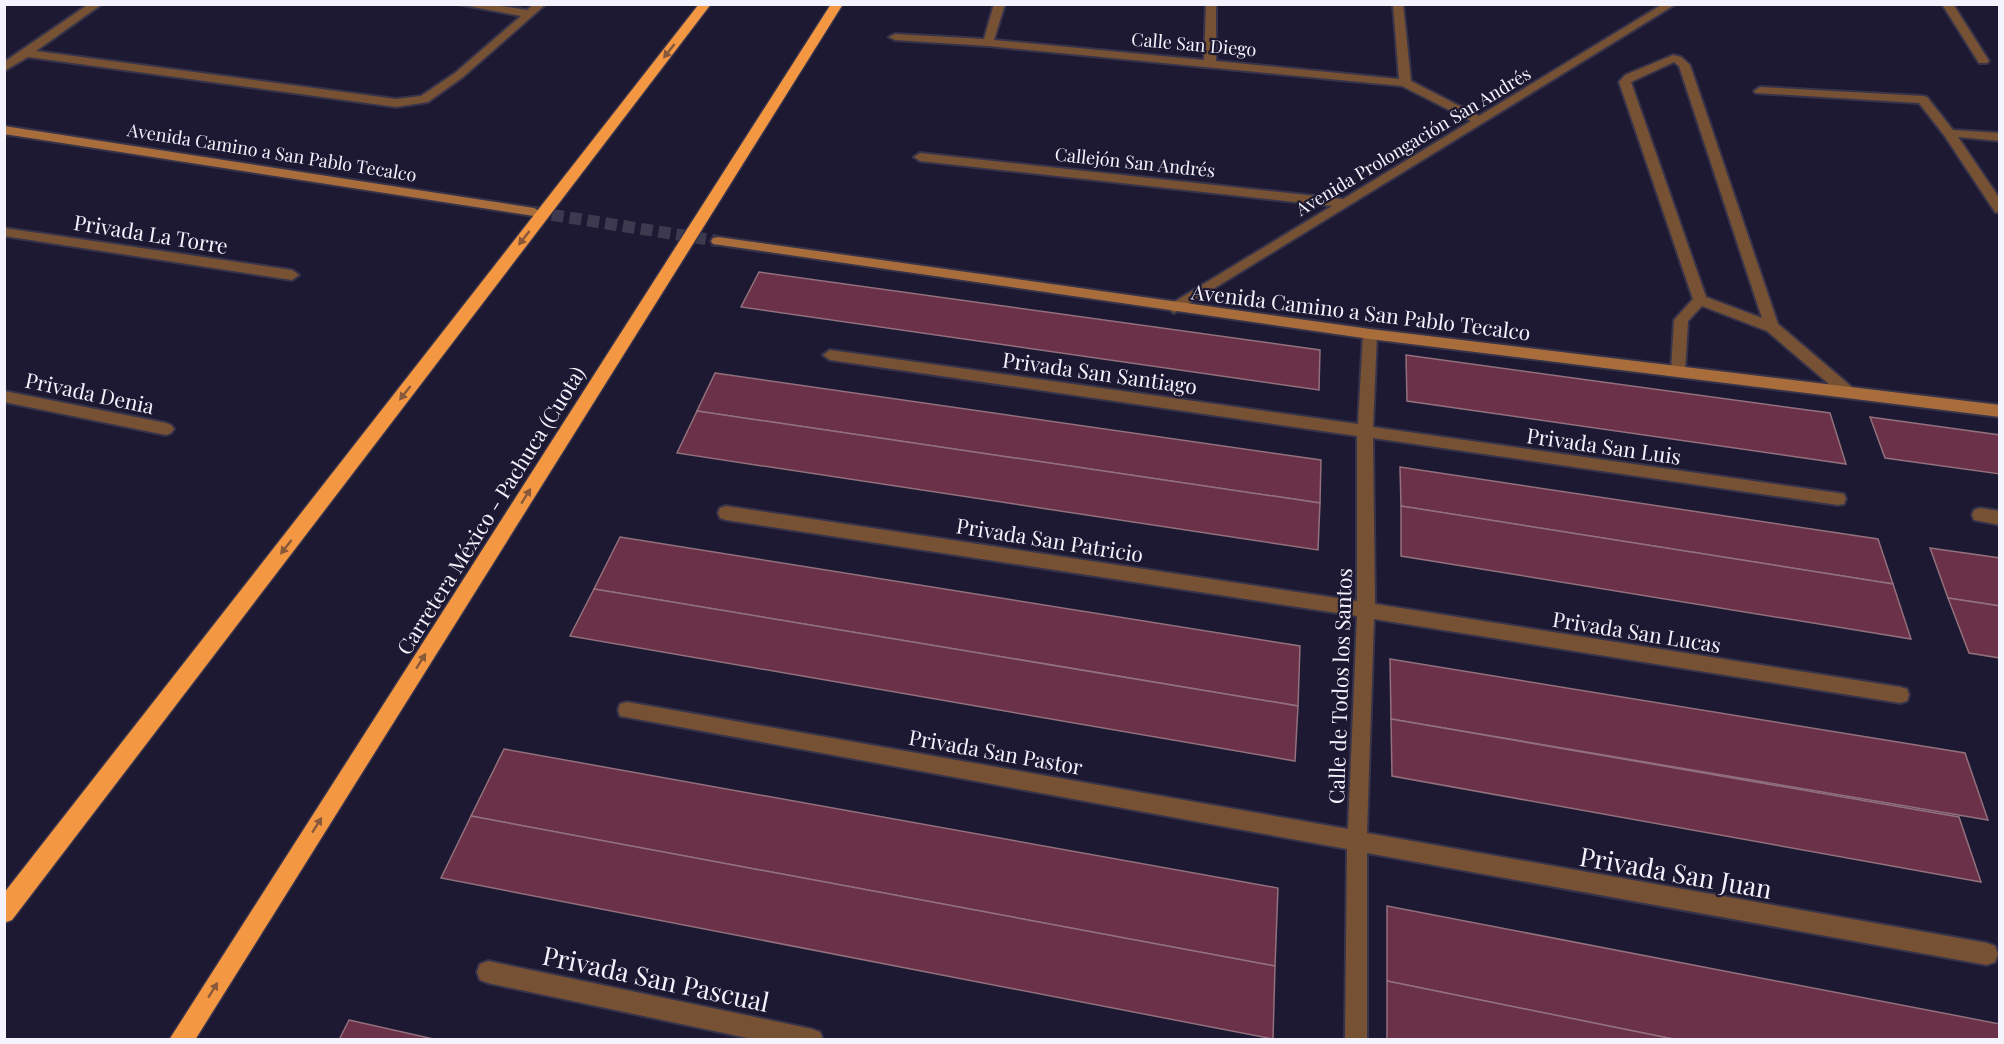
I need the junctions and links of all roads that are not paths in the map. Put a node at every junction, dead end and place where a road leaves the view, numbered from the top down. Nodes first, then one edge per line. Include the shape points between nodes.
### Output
1 (97, 4) edge
2 (463, 4) edge
3 (541, 4) edge
4 (705, 4) edge
5 (837, 4) edge
6 (1000, 4) edge
7 (1211, 4) edge
8 (1398, 4) edge
9 (1671, 4) edge
10 (1947, 4) edge
11 (530, 14) junction
12 (895, 37) dead end
13 (988, 43) junction
14 (26, 53) junction
15 (1983, 61) dead end
16 (1210, 64) junction
17 (4, 68) edge
18 (1405, 83) junction
19 (1760, 91) dead end
20 (1480, 121) junction
21 (4, 129) edge
22 (1949, 133) junction
23 (2000, 137) edge
24 (920, 157) dead end
25 (1346, 203) junction
26 (2000, 209) edge
27 (534, 212) tunnel mouth
28 (4, 232) edge
29 (718, 242) tunnel mouth
30 (292, 275) dead end
31 (1700, 300) junction
32 (1173, 308) junction
33 (1772, 327) junction
34 (1370, 334) junction
35 (830, 355) dead end
36 (1678, 371) junction
37 (1848, 392) junction
38 (4, 396) edge
39 (2000, 411) edge
40 (166, 429) dead end
41 (1365, 433) junction
42 (1838, 499) dead end
43 (726, 513) dead end
44 (1980, 515) dead end
45 (2000, 518) edge
46 (1366, 610) junction
47 (1900, 695) dead end
48 (627, 710) dead end
49 (1357, 841) junction
50 (4, 912) edge
51 (1987, 954) dead end
52 (488, 972) dead end
53 (181, 1040) edge
54 (812, 1040) edge
55 (1356, 1040) edge

1 - 14 street
2 - 11 street
3 - 11 street
4 -> 50 highway
53 -> 5 highway, Carretera México - Pachuca (Cuota)
6 - 13 street
7 - 16 street
8 - 18 street
9 - 20 street, Avenida Prolongación San Andrés
10 - 15 street
11 - 14 street via 459,75 424,99 396,103
12 - 13 street, Calle San Diego
13 - 16 street, Calle San Diego
14 - 17 street
16 - 18 street, Calle San Diego
18 - 20 street, Calle San Diego
19 - 22 street via 1923,100
20 - 25 street, Avenida Prolongación San Andrés
21 - 27 main road, Avenida Camino a San Pablo Tecalco
22 - 23 street
22 - 26 street
24 - 25 street, Callejón San Andrés
25 - 32 street, Avenida Prolongación San Andrés
28 - 30 street, Privada La Torre
29 - 32 main road, Avenida Camino a San Pablo Tecalco
31 - 33 street
31 - 33 street via 1625,86 1629,77 1672,58 1684,65
31 - 36 street via 1681,320
32 - 34 main road, Avenida Camino a San Pablo Tecalco
33 - 37 street
34 - 36 main road, Avenida Camino a San Pablo Tecalco
34 - 41 street, Calle de Todos los Santos
35 - 41 street, Privada San Santiago
36 - 37 main road, Avenida Camino a San Pablo Tecalco
37 - 39 main road, Avenida Camino a San Pablo Tecalco
38 - 40 street, Privada Denia
41 - 42 street, Privada San Luis
41 - 46 street, Calle de Todos los Santos
43 - 46 street, Privada San Patricio
44 - 45 street
46 - 47 street, Privada San Lucas
46 - 49 street, Calle de Todos los Santos
48 - 49 street, Privada San Pastor
49 - 51 street, Privada San Juan
49 - 55 street, Calle de Todos los Santos
52 - 54 street, Privada San Pascual

